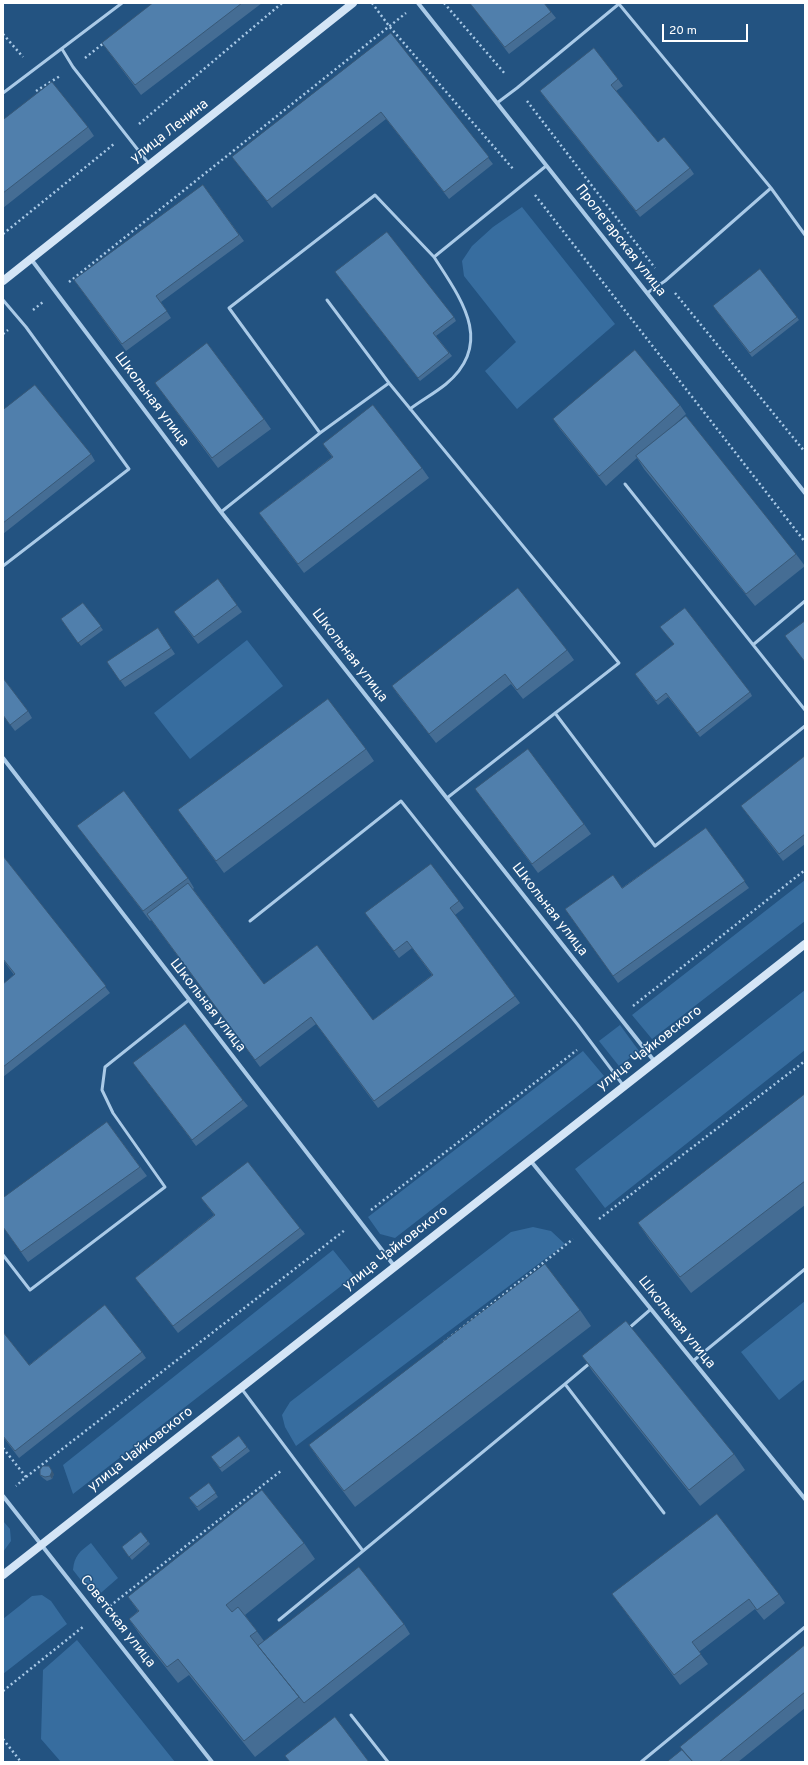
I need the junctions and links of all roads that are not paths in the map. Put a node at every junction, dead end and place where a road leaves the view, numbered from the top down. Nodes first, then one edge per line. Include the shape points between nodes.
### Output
1 (122, 3) edge
2 (354, 3) edge
3 (418, 3) edge
4 (619, 4) edge
5 (62, 49) junction
6 (3, 93) edge
7 (497, 103) junction
8 (150, 164) junction
9 (546, 166) junction
10 (771, 188) junction
11 (805, 235) edge
12 (434, 257) junction
13 (31, 258) junction
14 (3, 281) edge
15 (647, 293) junction
16 (3, 300) edge
17 (327, 300) dead end
18 (390, 383) junction
19 (410, 408) junction
20 (320, 433) junction
21 (625, 484) dead end
22 (805, 493) edge
23 (221, 512) junction
24 (3, 566) edge
25 (805, 601) edge
26 (754, 644) junction
27 (805, 710) edge
28 (554, 713) junction
29 (805, 726) edge
30 (3, 758) edge
31 (447, 798) junction
32 (250, 922) dead end
33 (805, 944) edge
34 (189, 1000) junction
35 (655, 1062) junction
36 (624, 1087) junction
37 (530, 1160) junction
38 (3, 1255) edge
39 (395, 1267) junction
40 (805, 1269) edge
41 (651, 1309) junction
42 (622, 1334) edge
43 (594, 1359) edge
44 (693, 1361) junction
45 (565, 1384) junction
46 (241, 1388) junction
47 (3, 1496) edge
48 (805, 1499) edge
49 (664, 1513) dead end
50 (42, 1545) junction
51 (363, 1551) junction
52 (3, 1575) edge
53 (279, 1620) dead end
54 (805, 1627) edge
55 (350, 1715) dead end
56 (212, 1762) edge
57 (388, 1762) edge
58 (641, 1762) edge

1 - 5 lane
2 - 8 street, улица Ленина
3 - 7 street, Пролетарская улица
4 - 7 lane
4 - 10 lane
5 - 6 lane
5 - 8 lane
7 - 9 street, Пролетарская улица
8 - 13 street, улица Ленина
9 - 12 lane
9 - 15 street, Пролетарская улица
10 - 11 lane
10 - 15 lane
12 - 19 lane via 462,300 472,339 468,355 460,369 446,383
12 - 20 lane via 375,194 229,308
13 - 14 street, улица Ленина
13 - 23 street, Школьная улица
15 - 22 street, Пролетарская улица
16 - 24 lane via 129,469
17 - 18 lane
18 - 19 lane
18 - 20 lane
19 - 28 lane via 619,663
20 - 23 lane
21 - 26 lane
23 - 31 street, Школьная улица
25 - 26 lane
26 - 27 lane
28 - 29 lane via 655,846
28 - 31 lane
30 - 34 street, Школьная улица
31 - 35 street, Школьная улица
32 - 36 lane via 401,801
33 - 35 street, улица Чайковского
34 - 38 lane via 105,1067 102,1090 113,1114 165,1187 30,1290
34 - 39 street, Школьная улица
35 - 36 street, улица Чайковского
36 - 37 street, улица Чайковского
37 - 39 street, улица Чайковского
37 - 41 street, Школьная улица
39 - 46 street, улица Чайковского
40 - 44 lane
41 - 42 lane
41 - 44 street, Школьная улица
43 - 45 lane
44 - 48 street, Школьная улица
45 - 49 lane
45 - 51 lane
46 - 50 street, улица Чайковского
46 - 51 lane
47 - 50 street, Советская улица
50 - 52 street, улица Чайковского
50 - 56 street, Советская улица
51 - 53 lane
54 - 58 lane
55 - 57 lane

